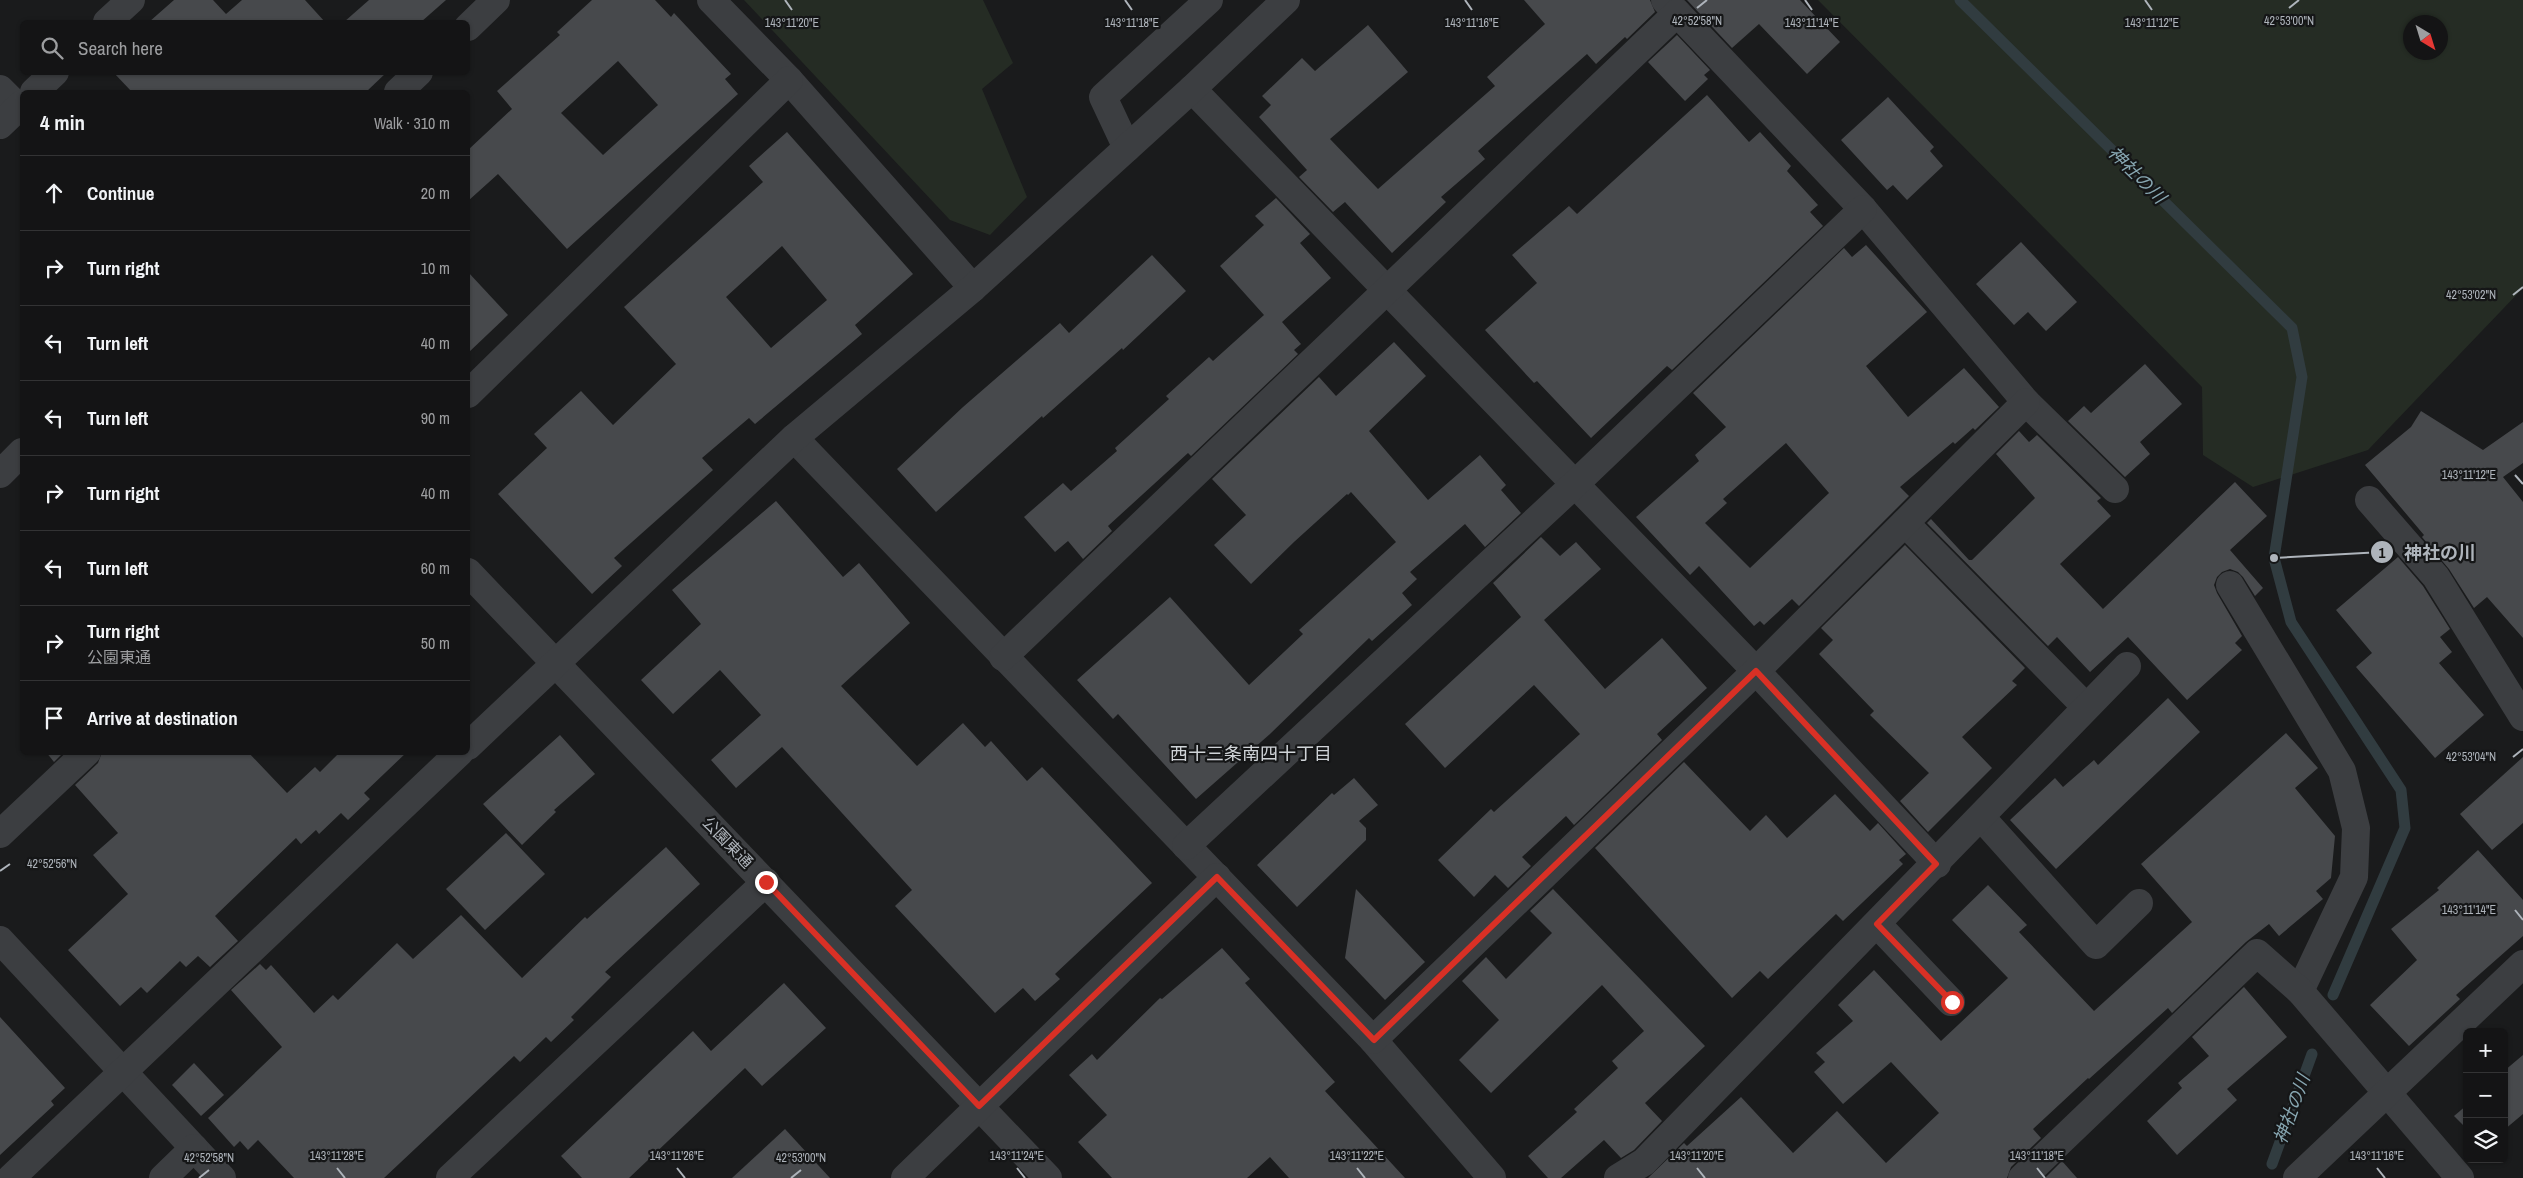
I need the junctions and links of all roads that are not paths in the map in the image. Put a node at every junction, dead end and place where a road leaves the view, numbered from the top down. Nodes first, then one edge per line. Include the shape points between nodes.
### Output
1 (131, 0) edge
2 (496, 0) edge
3 (711, 0) edge
4 (1209, 0) edge
5 (1286, 0) edge
6 (1671, 7) edge
7 (109, 20) edge
8 (470, 25) edge
9 (51, 75) edge
10 (416, 75) edge
11 (789, 80) junction
12 (34, 90) edge
13 (400, 90) edge
14 (1192, 90) junction
15 (1127, 148) junction
16 (1863, 209) junction
17 (973, 288) junction
18 (1388, 292) junction
19 (470, 392) edge
20 (2026, 402) junction
21 (794, 438) junction
22 (20, 454) edge
23 (0, 474) edge
24 (1574, 484) junction
25 (2115, 489) dead end
26 (2369, 500) dead end
27 (1905, 523) junction
28 (470, 574) edge
29 (2230, 585) dead end
30 (1003, 657) junction
31 (556, 662) junction
32 (2127, 666) dead end
33 (1756, 671) junction
34 (2086, 707) junction
35 (2523, 717) edge
36 (470, 744) edge
37 (84, 755) edge
38 (457, 755) edge
39 (1981, 817) junction
40 (0, 834) edge
41 (1186, 846) junction
42 (1936, 864) junction
43 (1217, 877) junction
44 (766, 882) junction
45 (2139, 903) dead end
46 (1877, 924) junction
47 (0, 940) edge
48 (2523, 964) edge
49 (2300, 991) junction
50 (1952, 1002) dead end
51 (1374, 1040) junction
52 (123, 1073) junction
53 (2389, 1093) junction
54 (979, 1106) junction
55 (194, 1148) junction
56 (11, 1178) edge
57 (163, 1178) edge
58 (222, 1178) edge
59 (450, 1178) edge
60 (905, 1178) edge
61 (1048, 1178) edge
62 (1492, 1178) edge
63 (1618, 1178) edge
64 (2022, 1178) edge
65 (2297, 1178) edge
66 (2460, 1178) edge

1 - 7 street
2 - 8 street
3 - 11 street
4 - 15 street via 1104,97
5 - 14 street
6 - 16 street
6 - 18 street
9 - 12 street
10 - 13 street
11 - 17 street
11 - 19 street
14 - 15 street
14 - 18 street
15 - 17 street
16 - 20 street
16 - 24 street
17 - 21 street
18 - 24 street
18 - 30 street
20 - 25 street
20 - 27 street
21 - 30 street
21 - 31 street
22 - 23 street
24 - 33 street
24 - 41 street
26 - 35 street via 2436,577
27 - 33 street
27 - 34 street
28 - 31 street, 公園東通
29 - 49 street via 2342,771 2356,828 2354,877
30 - 41 street
31 - 36 street
31 - 44 street, 公園東通
32 - 34 street
33 - 42 street
33 - 51 street
34 - 39 street
37 - 40 street
38 - 52 street
39 - 42 street
39 - 45 street via 2096,945
41 - 43 street
42 - 46 street
43 - 51 street
43 - 54 street
44 - 54 street, 公園東通
44 - 59 street
46 - 50 street
46 - 63 street via 1644,1162
47 - 52 street
48 - 53 street
49 - 53 street
49 - 64 street via 2257,953
51 - 62 street
52 - 55 street
52 - 56 street
53 - 65 street
53 - 66 street
54 - 60 street
54 - 61 street, 公園東通
55 - 57 street
55 - 58 street

